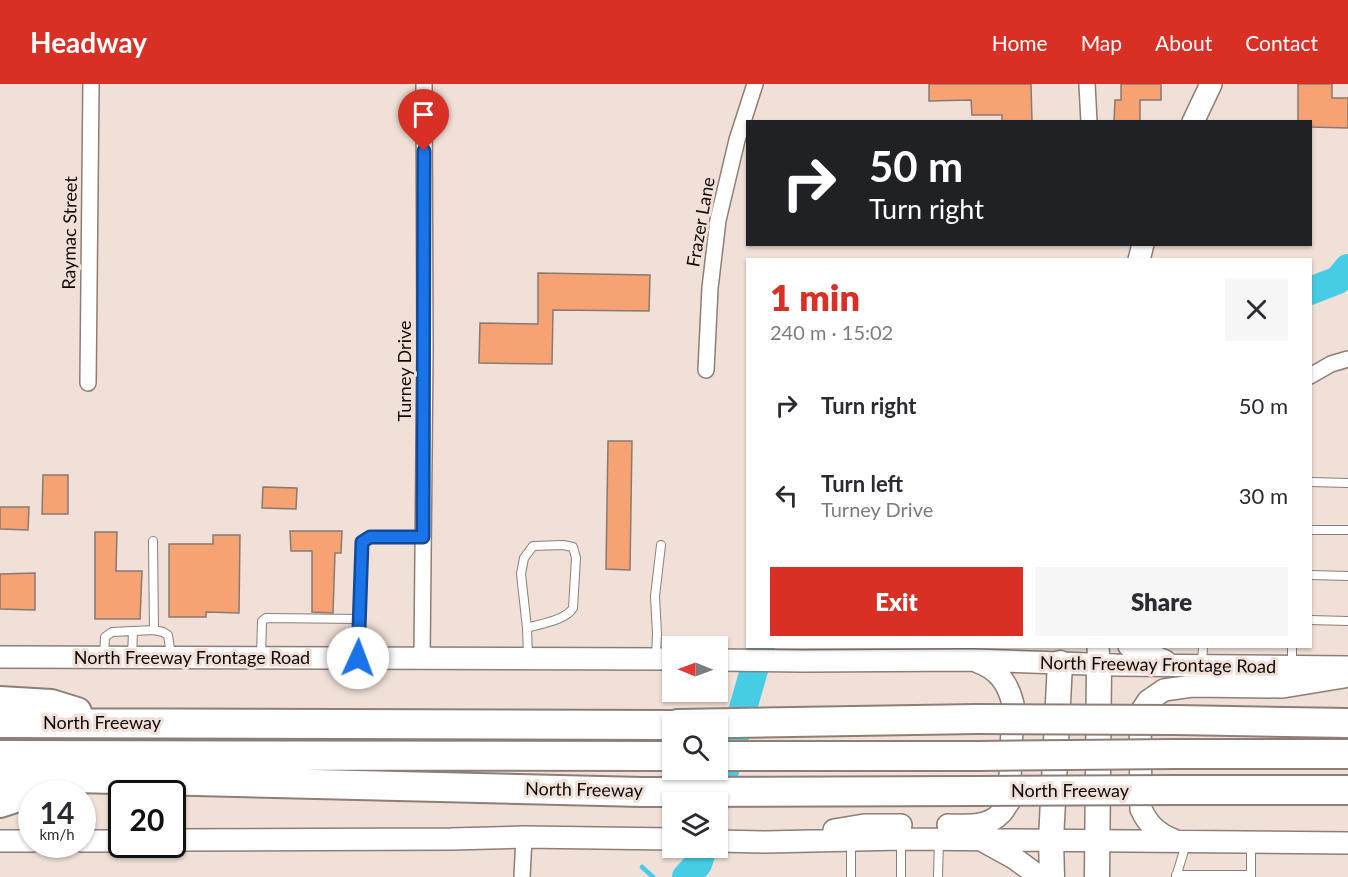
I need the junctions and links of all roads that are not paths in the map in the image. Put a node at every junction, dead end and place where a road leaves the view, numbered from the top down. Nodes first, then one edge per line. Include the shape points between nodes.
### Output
1 (91, 84) edge
2 (424, 84) edge
3 (755, 84) edge
4 (1087, 84) edge
5 (1211, 84) edge
6 (1089, 120) edge
7 (1194, 120) edge
8 (1348, 359) edge
9 (706, 370) dead end
10 (1312, 375) edge
11 (88, 383) dead end
12 (1312, 482) edge
13 (1348, 483) edge
14 (1312, 530) edge
15 (1348, 530) edge
16 (423, 537) junction
17 (153, 541) dead end
18 (661, 545) dead end
19 (1312, 575) edge
20 (1348, 576) edge
21 (359, 619) junction
22 (1312, 620) edge
23 (1348, 621) edge
24 (527, 628) junction
25 (154, 630) junction
26 (133, 631) junction
27 (1019, 648) edge
28 (1134, 648) edge
29 (662, 652) edge
30 (1060, 655) edge
31 (1099, 656) edge
32 (1202, 656) edge
33 (0, 657) edge
34 (104, 657) junction
35 (1292, 657) edge
36 (132, 658) junction
37 (172, 658) junction
38 (261, 658) junction
39 (358, 658) junction
40 (422, 659) junction
41 (528, 659) junction
42 (662, 659) edge
43 (728, 660) edge
44 (982, 661) junction
45 (1173, 666) junction
46 (1348, 667) edge
47 (1348, 676) edge
48 (0, 701) edge
49 (0, 723) edge
50 (116, 723) junction
51 (1348, 723) edge
52 (728, 724) edge
53 (662, 725) edge
54 (1348, 754) edge
55 (0, 755) edge
56 (662, 756) edge
57 (728, 756) edge
58 (75, 778) junction
59 (0, 779) edge
60 (1348, 790) edge
61 (0, 803) edge
62 (524, 837) junction
63 (662, 839) edge
64 (901, 839) junction
65 (939, 839) junction
66 (980, 839) junction
67 (186, 840) edge
68 (851, 840) junction
69 (1051, 840) junction
70 (1098, 840) junction
71 (1181, 840) junction
72 (0, 841) edge
73 (18, 841) edge
74 (728, 841) edge
75 (1251, 841) junction
76 (766, 842) junction
77 (1348, 843) edge
78 (1176, 876) edge
79 (1251, 876) edge
80 (522, 877) edge
81 (851, 877) edge
82 (901, 877) edge
83 (938, 877) edge
84 (1040, 877) edge
85 (1052, 877) edge
86 (1097, 877) edge

1 - 11 street, Raymac Street
2 - 16 street, Turney Drive
3 - 9 street, Frazer Lane via 718,220
4 - 6 street
5 - 7 main road
8 - 10 street
12 - 13 lane
14 - 15 lane
16 - 21 lane via 370,537 362,542
16 - 40 street, Turney Drive
17 - 25 lane
18 - 29 lane via 655,596
19 - 20 lane
21 - 38 lane via 266,618 262,621
21 - 39 lane
22 - 23 lane
24 - 24 lane via 521,574 524,558 533,546 573,547 573,608 553,620
24 - 41 lane
25 - 26 lane
25 - 37 lane via 168,635
26 - 34 lane via 112,632 105,637
26 - 36 lane
27 - 44 main road via 1005,658
28 - 45 main road
30 - 31 main road, North Freeway Frontage Road
30 - 44 main road, North Freeway Frontage Road
30 - 69 main road
31 - 45 main road, North Freeway Frontage Road
31 - 70 main road
32 - 35 main road, North Freeway Frontage Road
32 - 45 main road, North Freeway Frontage Road
33 - 34 main road, North Freeway Frontage Road
34 - 36 main road, North Freeway Frontage Road
35 - 46 main road, North Freeway Frontage Road
36 - 37 main road, North Freeway Frontage Road
37 - 38 main road, North Freeway Frontage Road
38 - 39 main road, North Freeway Frontage Road
39 - 40 main road, North Freeway Frontage Road
40 - 41 main road, North Freeway Frontage Road
41 - 42 main road, North Freeway Frontage Road
43 - 44 main road, North Freeway Frontage Road via 943,657
44 - 76 main road via 1004,680 1013,704 1009,801 1000,814 988,823 974,825 864,825
47 - 71 main road via 1283,687 1192,686 1164,690 1148,701 1140,712 1141,809 1146,820 1163,836
48 - 50 highway via 51,704
49 - 50 highway, North Freeway
50 - 53 highway, North Freeway
51 - 52 highway, bridge via 977,719
54 - 57 highway, North Freeway, bridge
55 - 56 highway, North Freeway
58 - 59 highway, North Freeway
58 - 60 highway, North Freeway, bridge via 642,792
58 - 61 highway
62 - 63 main road
62 - 67 main road
62 - 80 street
64 - 65 main road
64 - 68 main road
64 - 82 lane
65 - 66 main road
65 - 83 lane
66 - 69 main road
66 - 84 main road
68 - 76 main road
68 - 81 lane
69 - 70 main road
69 - 85 main road
70 - 71 main road
70 - 86 main road
71 - 75 main road
71 - 78 lane
72 - 73 main road
74 - 76 main road
75 - 77 main road
75 - 79 lane
78 - 79 lane

